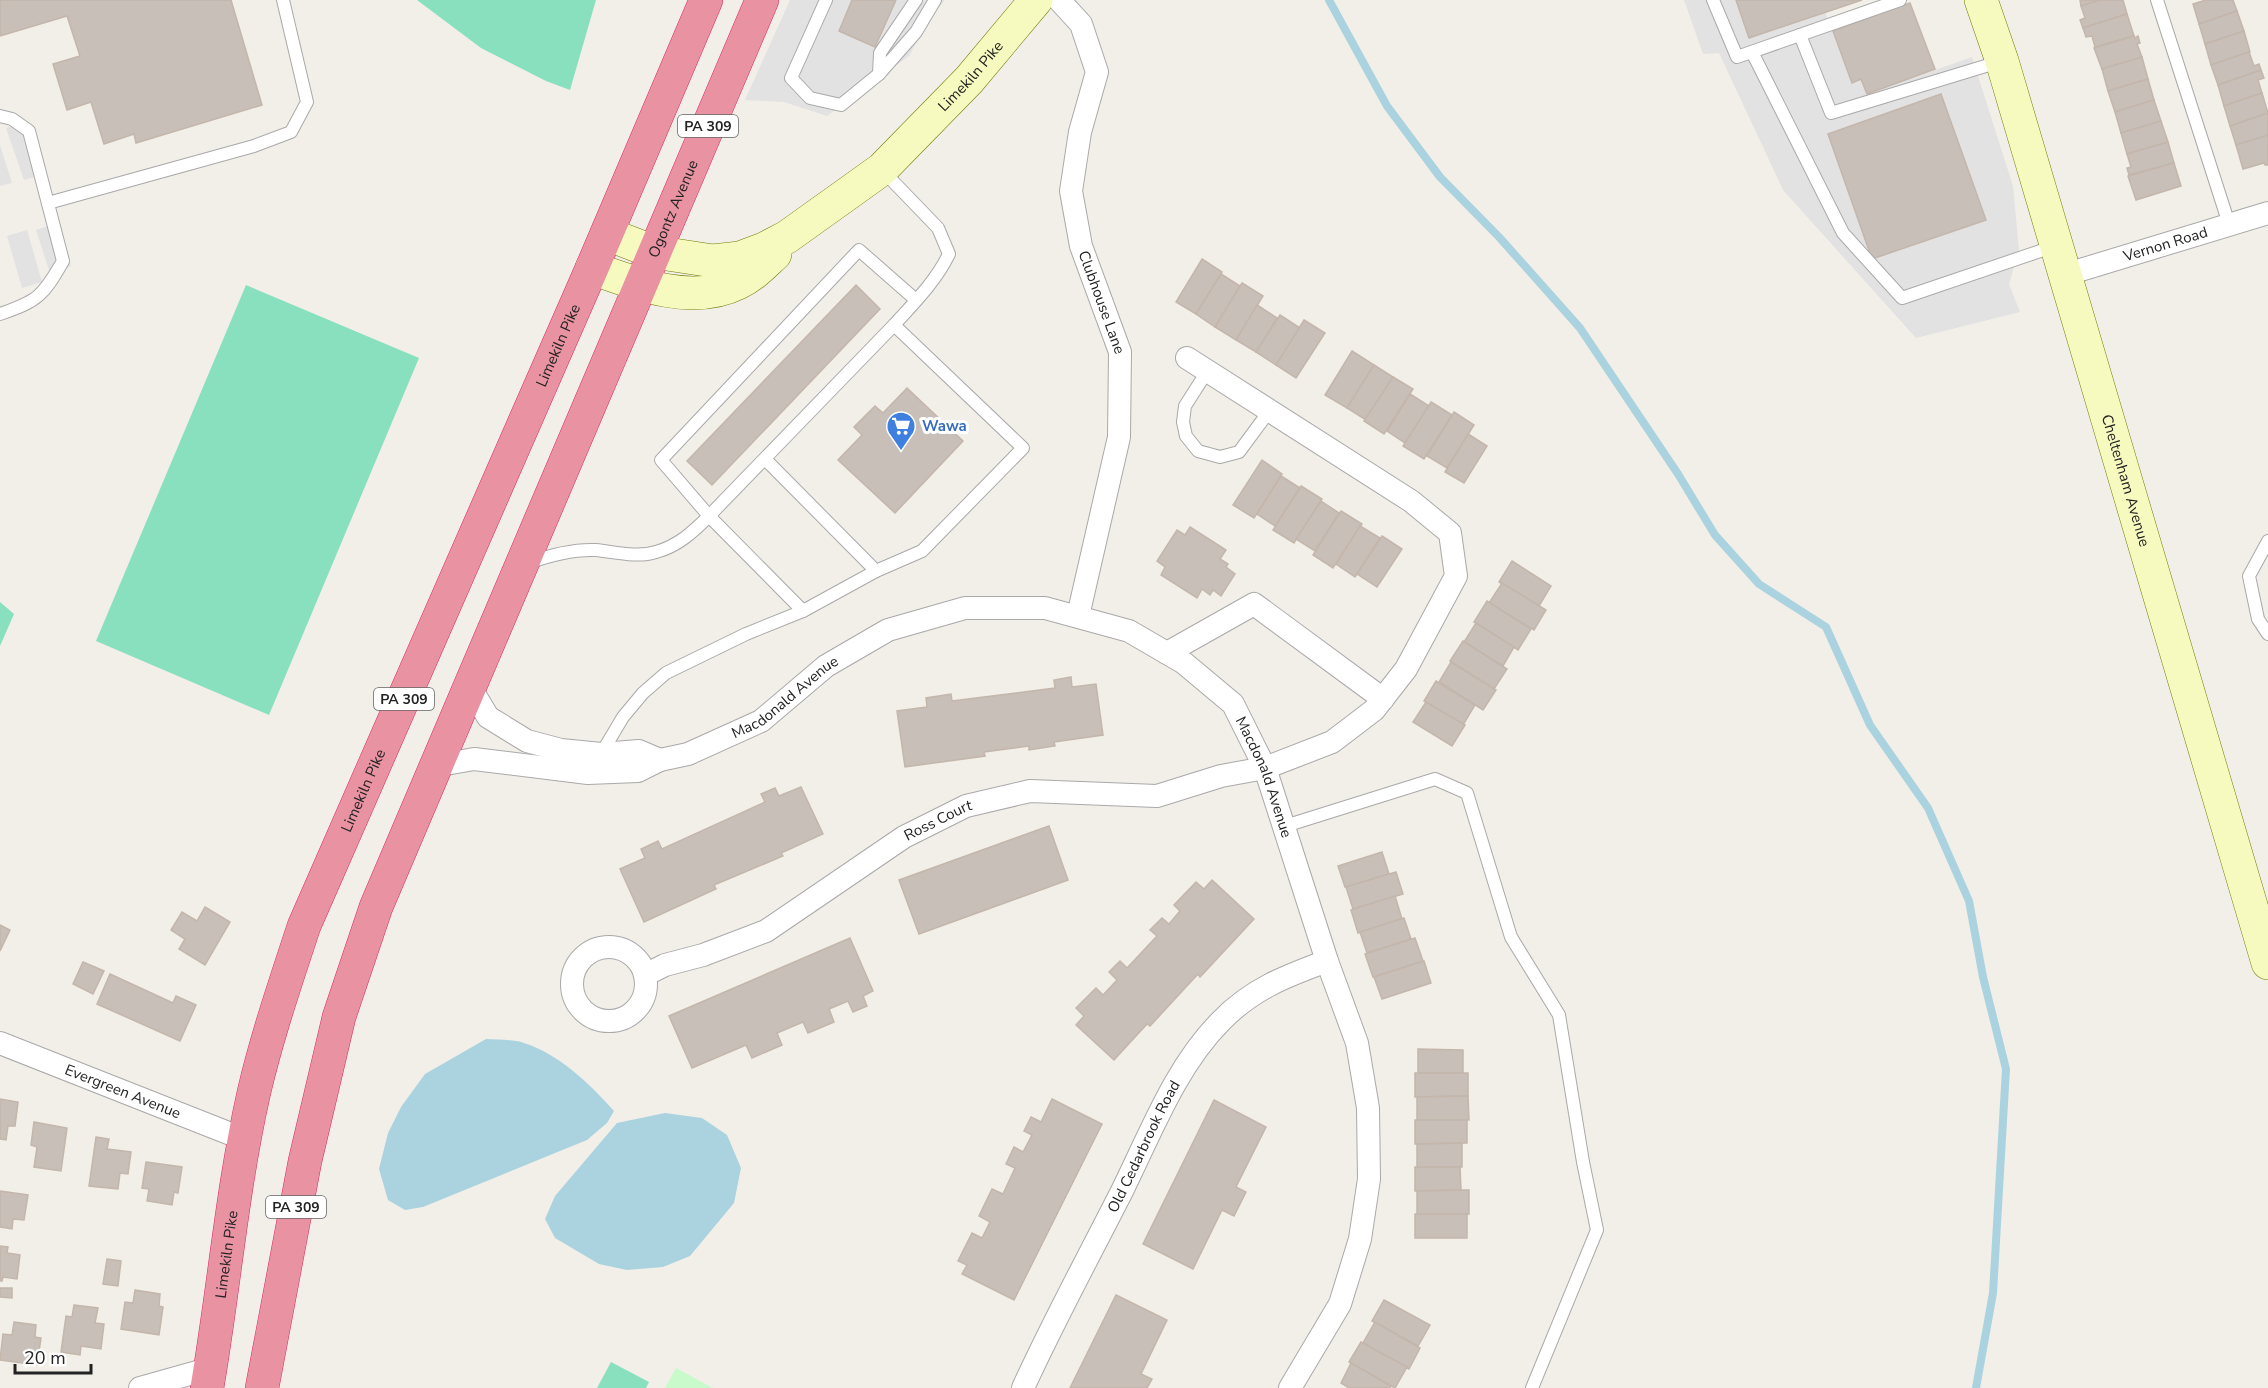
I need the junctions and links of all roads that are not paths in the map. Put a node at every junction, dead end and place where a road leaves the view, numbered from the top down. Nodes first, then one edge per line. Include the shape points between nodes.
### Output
1 (282, 0) edge
2 (706, 0) edge
3 (762, 0) edge
4 (826, 0) edge
5 (916, 0) edge
6 (935, 0) edge
7 (1036, 0) edge
8 (1059, 0) edge
9 (1713, 0) edge
10 (1900, 0) edge
11 (1982, 0) edge
12 (2157, 0) edge
13 (1800, 35) junction
14 (1752, 52) junction
15 (2002, 61) junction
16 (879, 74) junction
17 (0, 116) edge
18 (882, 169) junction
19 (48, 203) junction
20 (2268, 213) edge
21 (815, 216) junction
22 (2229, 224) junction
23 (607, 234) junction
24 (654, 252) junction
25 (2060, 260) junction
26 (592, 268) junction
27 (639, 284) junction
28 (916, 300) junction
29 (0, 314) edge
30 (894, 325) junction
31 (1187, 358) dead end
32 (1208, 370) junction
33 (1270, 410) junction
34 (765, 459) junction
35 (709, 516) junction
36 (2268, 541) edge
37 (521, 565) junction
38 (876, 571) junction
39 (803, 611) junction
40 (1078, 616) junction
41 (2268, 634) edge
42 (1167, 653) junction
43 (470, 687) junction
44 (1383, 699) junction
45 (601, 754) junction
46 (660, 760) junction
47 (435, 766) junction
48 (1265, 768) junction
49 (1285, 826) junction
50 (1327, 961) junction
51 (2268, 963) edge
52 (645, 975) dead end
53 (0, 1043) edge
54 (246, 1140) junction
55 (209, 1378) edge
56 (140, 1388) edge
57 (262, 1388) edge
58 (1023, 1388) edge
59 (1290, 1388) edge
60 (1532, 1388) edge

1 - 19 lane via 307,102 291,132 254,146
2 - 23 highway, PA 309
3 - 24 highway, Ogontz Avenue / PA 309
4 - 16 lane via 791,78 810,98 841,105
5 - 16 lane via 880,52
6 - 16 lane via 916,32
7 - 18 main road, Limekiln Pike via 969,80
8 - 40 street, Clubhouse Lane via 1082,24 1097,72 1080,132 1071,191 1081,246 1120,352 1119,437
9 - 14 lane via 1737,57
10 - 13 lane
11 - 15 main road, Cheltenham Avenue
12 - 22 lane
13 - 14 lane
13 - 15 lane via 1831,113
14 - 25 lane via 1842,233 1902,298
15 - 25 main road, Cheltenham Avenue
17 - 19 lane via 29,131
18 - 21 main road, Limekiln Pike
18 - 28 lane via 938,228 949,254 940,273
19 - 29 lane via 63,261 43,293 24,306
20 - 22 street, Vernon Road
21 - 24 main road, Limekiln Pike via 787,237 740,258 713,261
21 - 27 main road, Limekiln Pike via 756,273 737,284 688,293
22 - 25 street, Vernon Road
23 - 24 main road, Limekiln Pike
23 - 26 highway, PA 309
24 - 27 highway, Ogontz Avenue / PA 309
25 - 51 main road, Cheltenham Avenue
26 - 27 main road, Limekiln Pike
26 - 54 highway, Limekiln Pike / PA 309 via 304,926 276,1010
27 - 37 highway, PA 309
28 - 30 lane
28 - 35 lane via 859,250 661,460
30 - 34 lane
30 - 38 lane via 1023,447 922,551
31 - 32 street
32 - 33 street
32 - 33 lane via 1185,405 1186,436 1198,452 1220,457 1239,452
33 - 44 street, Ross Court via 1412,501 1450,533 1456,576 1406,669
34 - 35 lane
34 - 38 lane
35 - 37 lane via 685,539 655,553 570,551
35 - 39 lane
36 - 41 lane via 2249,576 2258,619
37 - 43 highway, PA 309
38 - 39 lane
39 - 45 lane via 666,673 622,717
40 - 42 street, Macdonald Avenue via 1129,631
40 - 46 street, Macdonald Avenue via 1045,608 965,608 888,630 826,666 761,721 688,754
42 - 44 street via 1254,604
42 - 48 street, Macdonald Avenue via 1233,705
43 - 45 street, Macdonald Avenue via 488,717 527,741
43 - 47 highway, PA 309
44 - 48 street, Ross Court via 1332,742
45 - 46 street, Macdonald Avenue via 639,751
46 - 47 street, Macdonald Avenue via 638,771 588,773 474,759
47 - 57 highway, PA 309 via 376,906 339,1017 289,1237
48 - 49 street, Macdonald Avenue
48 - 52 street, Ross Court via 1221,776 1157,796 1030,791 966,806 904,837 766,931
49 - 50 street, Macdonald Avenue
49 - 60 lane via 1435,779 1467,793 1511,937 1558,1015 1597,1230
50 - 58 street, Old Cedarbrook Road via 1259,990 1221,1021 1193,1055
50 - 59 street, Macdonald Avenue via 1357,1043 1368,1108 1369,1179 1360,1239 1340,1304
53 - 54 street, Evergreen Avenue
54 - 55 highway, Limekiln Pike / PA 309
55 - 56 street

